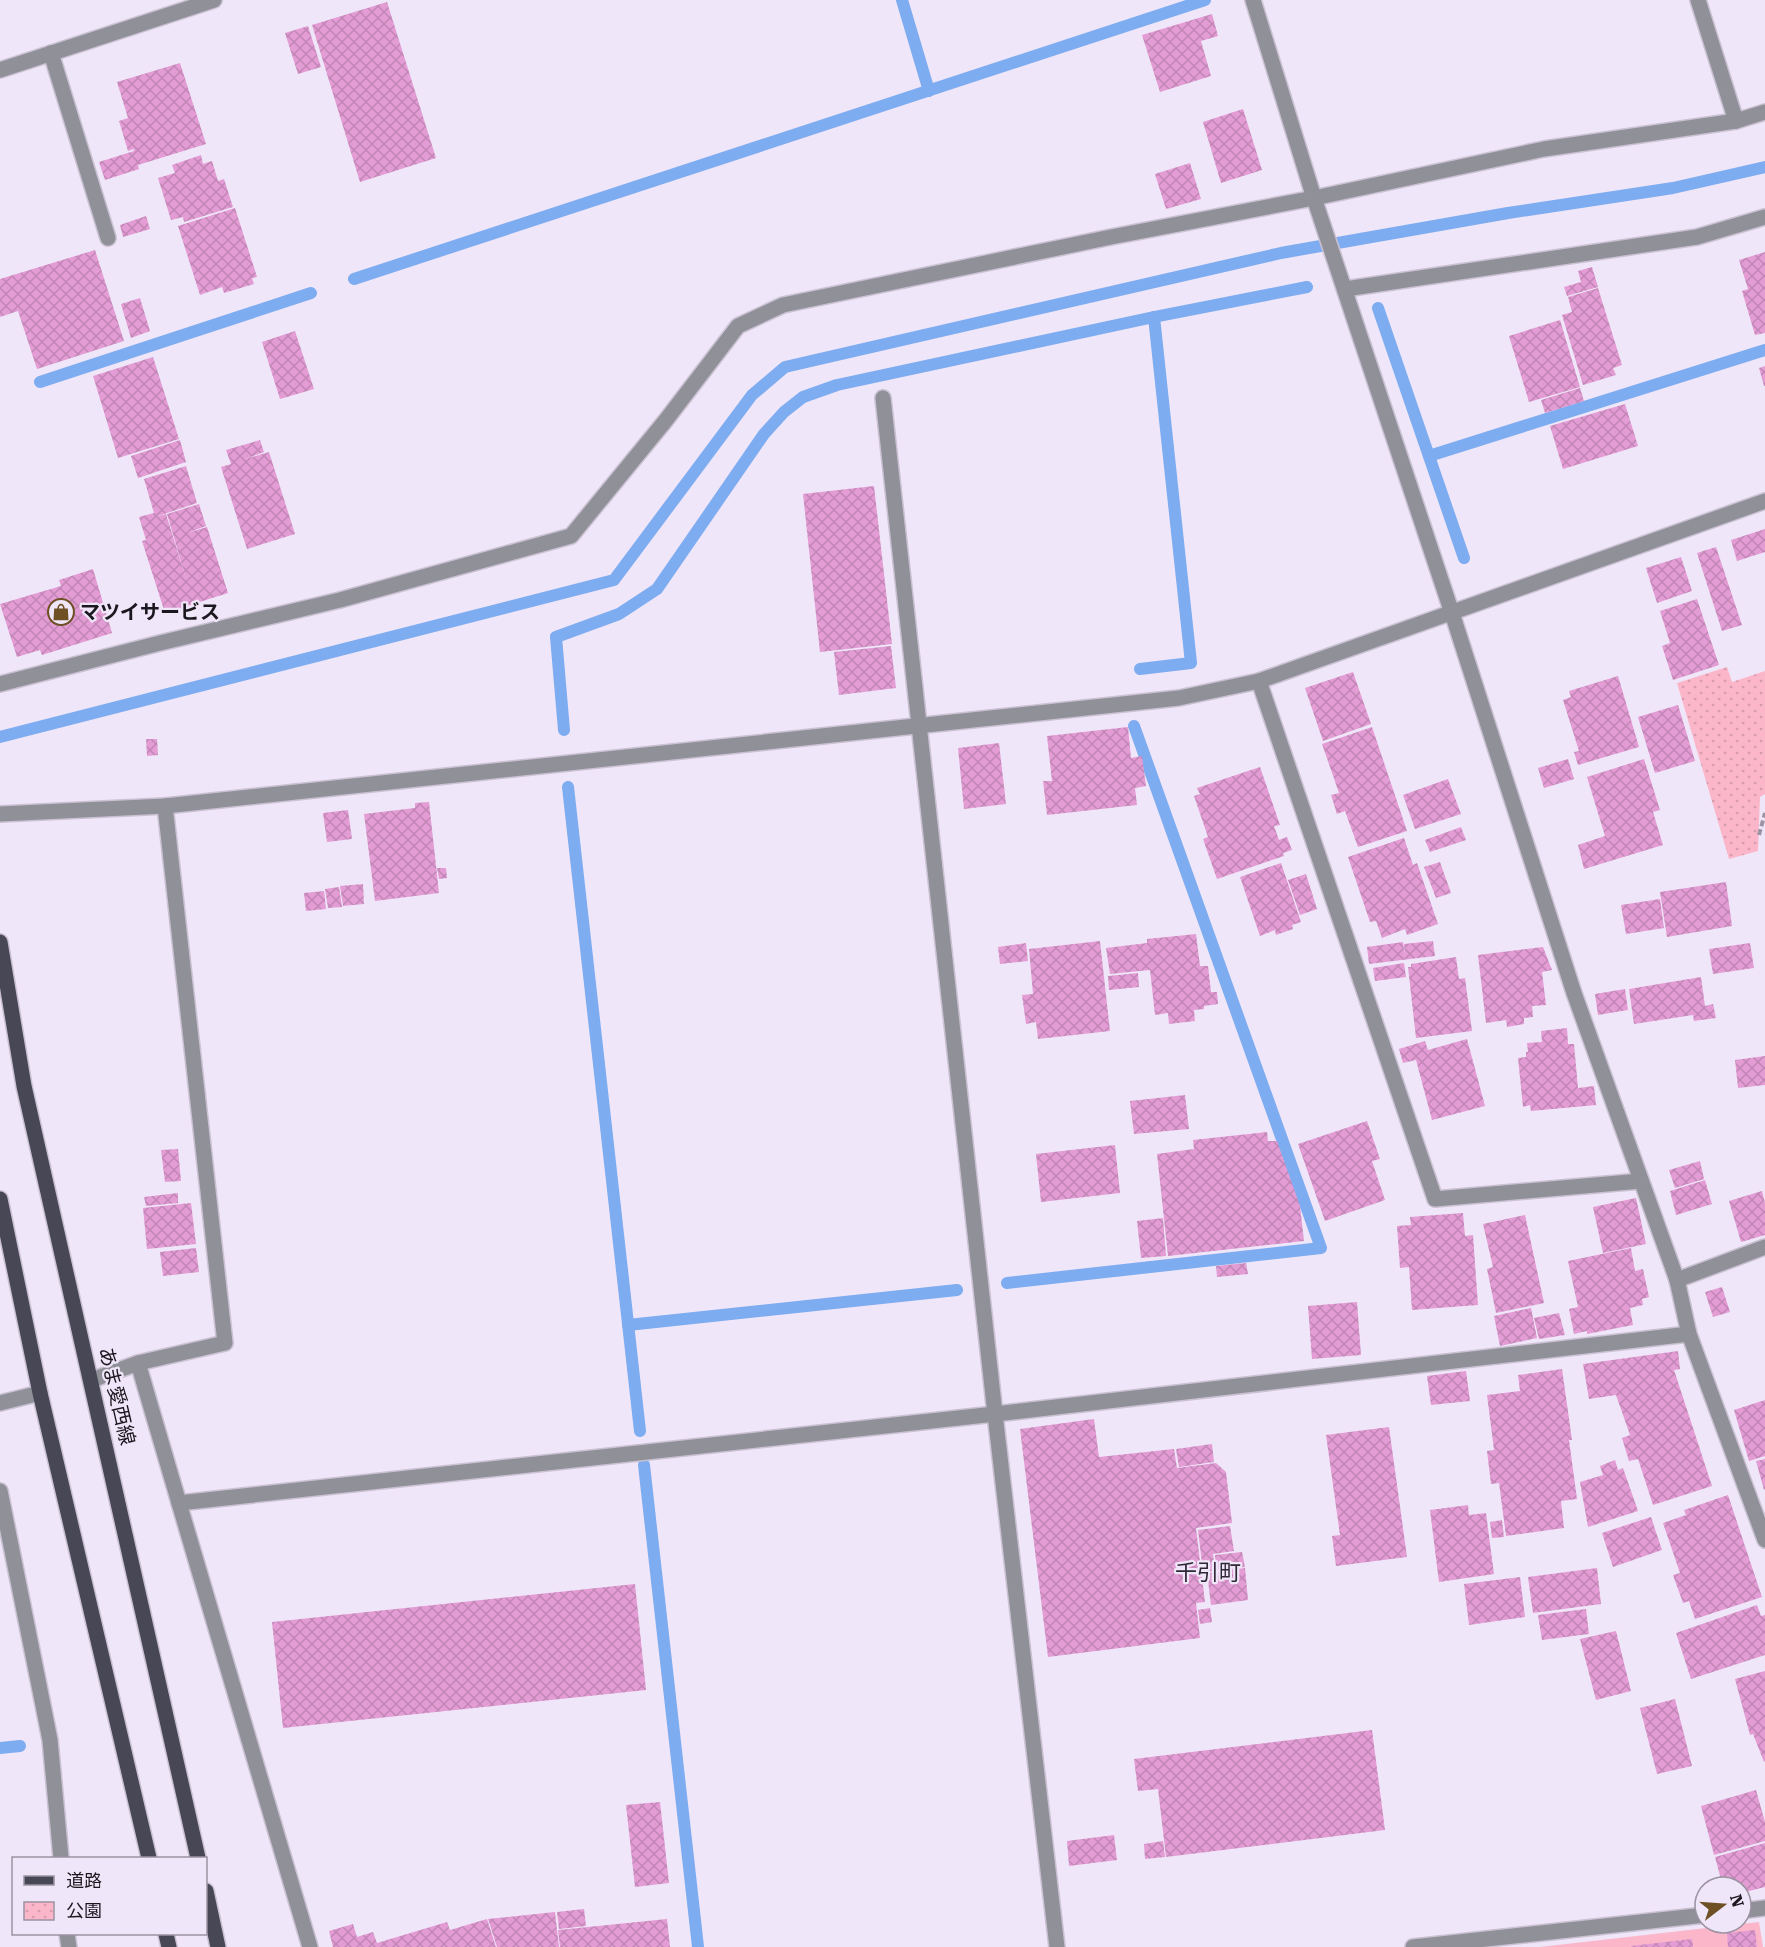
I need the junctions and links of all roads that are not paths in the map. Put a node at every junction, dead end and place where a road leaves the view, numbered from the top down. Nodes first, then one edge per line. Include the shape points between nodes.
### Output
1 (214, 0) edge
2 (1252, 0) edge
3 (1698, 0) edge
4 (51, 53) junction
5 (0, 70) edge
6 (1765, 112) edge
7 (1736, 121) junction
8 (1314, 198) junction
9 (1765, 217) edge
10 (108, 238) dead end
11 (1345, 289) junction
12 (883, 398) dead end
13 (1765, 501) edge
14 (1452, 613) junction
15 (1259, 681) junction
16 (0, 684) edge
17 (919, 724) junction
18 (165, 806) junction
19 (0, 813) edge
20 (0, 942) edge
21 (1641, 1180) junction
22 (0, 1198) edge
23 (1765, 1247) edge
24 (1677, 1280) junction
25 (1689, 1334) junction
26 (138, 1363) junction
27 (92, 1380) junction
28 (40, 1393) junction
29 (0, 1403) edge
30 (995, 1414) junction
31 (0, 1491) edge
32 (179, 1503) junction
33 (1765, 1540) edge
34 (61, 1857) edge
35 (149, 1857) edge
36 (198, 1857) edge
37 (207, 1896) edge
38 (1693, 1916) edge
39 (218, 1947) edge
40 (310, 1947) edge
41 (1057, 1947) edge
42 (1413, 1947) edge

1 - 4 street
2 - 8 street
3 - 7 street
4 - 5 street
4 - 10 street
6 - 7 street
7 - 8 street via 1544,149
8 - 11 street
8 - 16 street via 783,305 738,326 571,536 340,600
9 - 11 street via 1697,237
11 - 14 street
12 - 17 street
13 - 14 street
14 - 15 street
14 - 21 street via 1574,993
15 - 17 street via 1179,698
15 - 21 street via 1435,1199
17 - 18 street
17 - 30 street
18 - 19 street
18 - 26 street via 225,1343
20 - 27 main road, あま愛西線 via 24,1086
21 - 24 street
22 - 28 main road
23 - 24 street
24 - 25 street
25 - 30 street
25 - 33 street
26 - 27 street
26 - 32 street
27 - 36 main road, あま愛西線
28 - 29 street
28 - 35 main road
30 - 32 street
30 - 41 street
31 - 34 street via 50,1740
32 - 40 street
37 - 39 main road
38 - 42 street

